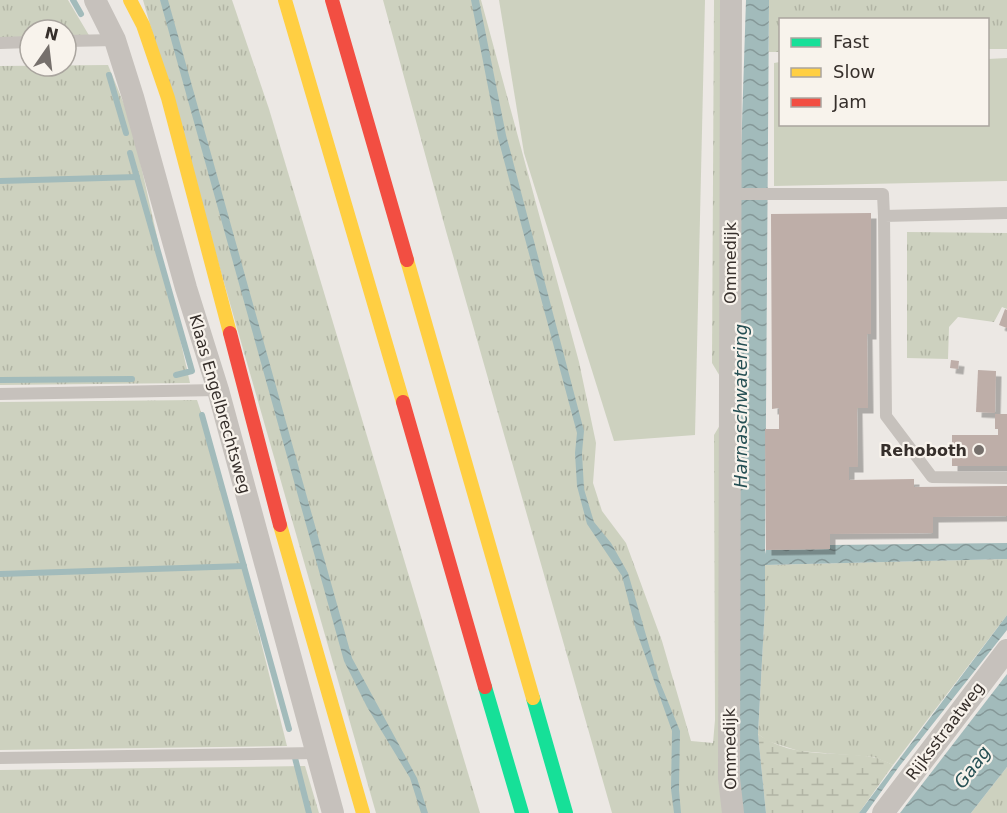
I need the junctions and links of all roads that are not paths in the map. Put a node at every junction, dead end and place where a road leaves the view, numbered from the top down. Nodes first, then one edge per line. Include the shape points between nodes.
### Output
1 (95, 0) edge
2 (130, 0) edge
3 (276, 0) edge
4 (285, 0) edge
5 (332, 0) edge
6 (340, 0) edge
7 (731, 0) edge
8 (115, 40) junction
9 (78, 41) edge
10 (0, 42) edge
11 (18, 42) edge
12 (312, 87) junction
13 (359, 94) junction
14 (735, 194) junction
15 (1007, 213) edge
16 (884, 216) junction
17 (218, 390) junction
18 (0, 394) edge
19 (1007, 478) edge
20 (1007, 650) edge
21 (316, 753) junction
22 (0, 758) edge
23 (333, 813) edge
24 (363, 813) edge
25 (522, 813) edge
26 (566, 813) edge
27 (734, 813) edge
28 (884, 813) edge

1 - 8 street, Klaas Engelbrechtsweg
2 - 24 main road, Klaas Engelbrechtsweg via 143,25 168,98 289,560
3 - 12 main road
4 - 12 main road
5 - 13 main road
6 - 13 main road
7 - 14 street, Ommedijk
8 - 9 lane
8 - 17 street, Klaas Engelbrechtsweg
10 - 11 lane
12 - 25 main road
13 - 26 main road
14 - 16 lane via 883,194
14 - 27 street, Ommedijk via 729,778
15 - 16 lane
16 - 19 lane via 886,416 932,477
17 - 18 lane
17 - 21 street, Klaas Engelbrechtsweg
20 - 28 street, Rijksstraatweg
21 - 22 lane
21 - 23 street, Klaas Engelbrechtsweg

